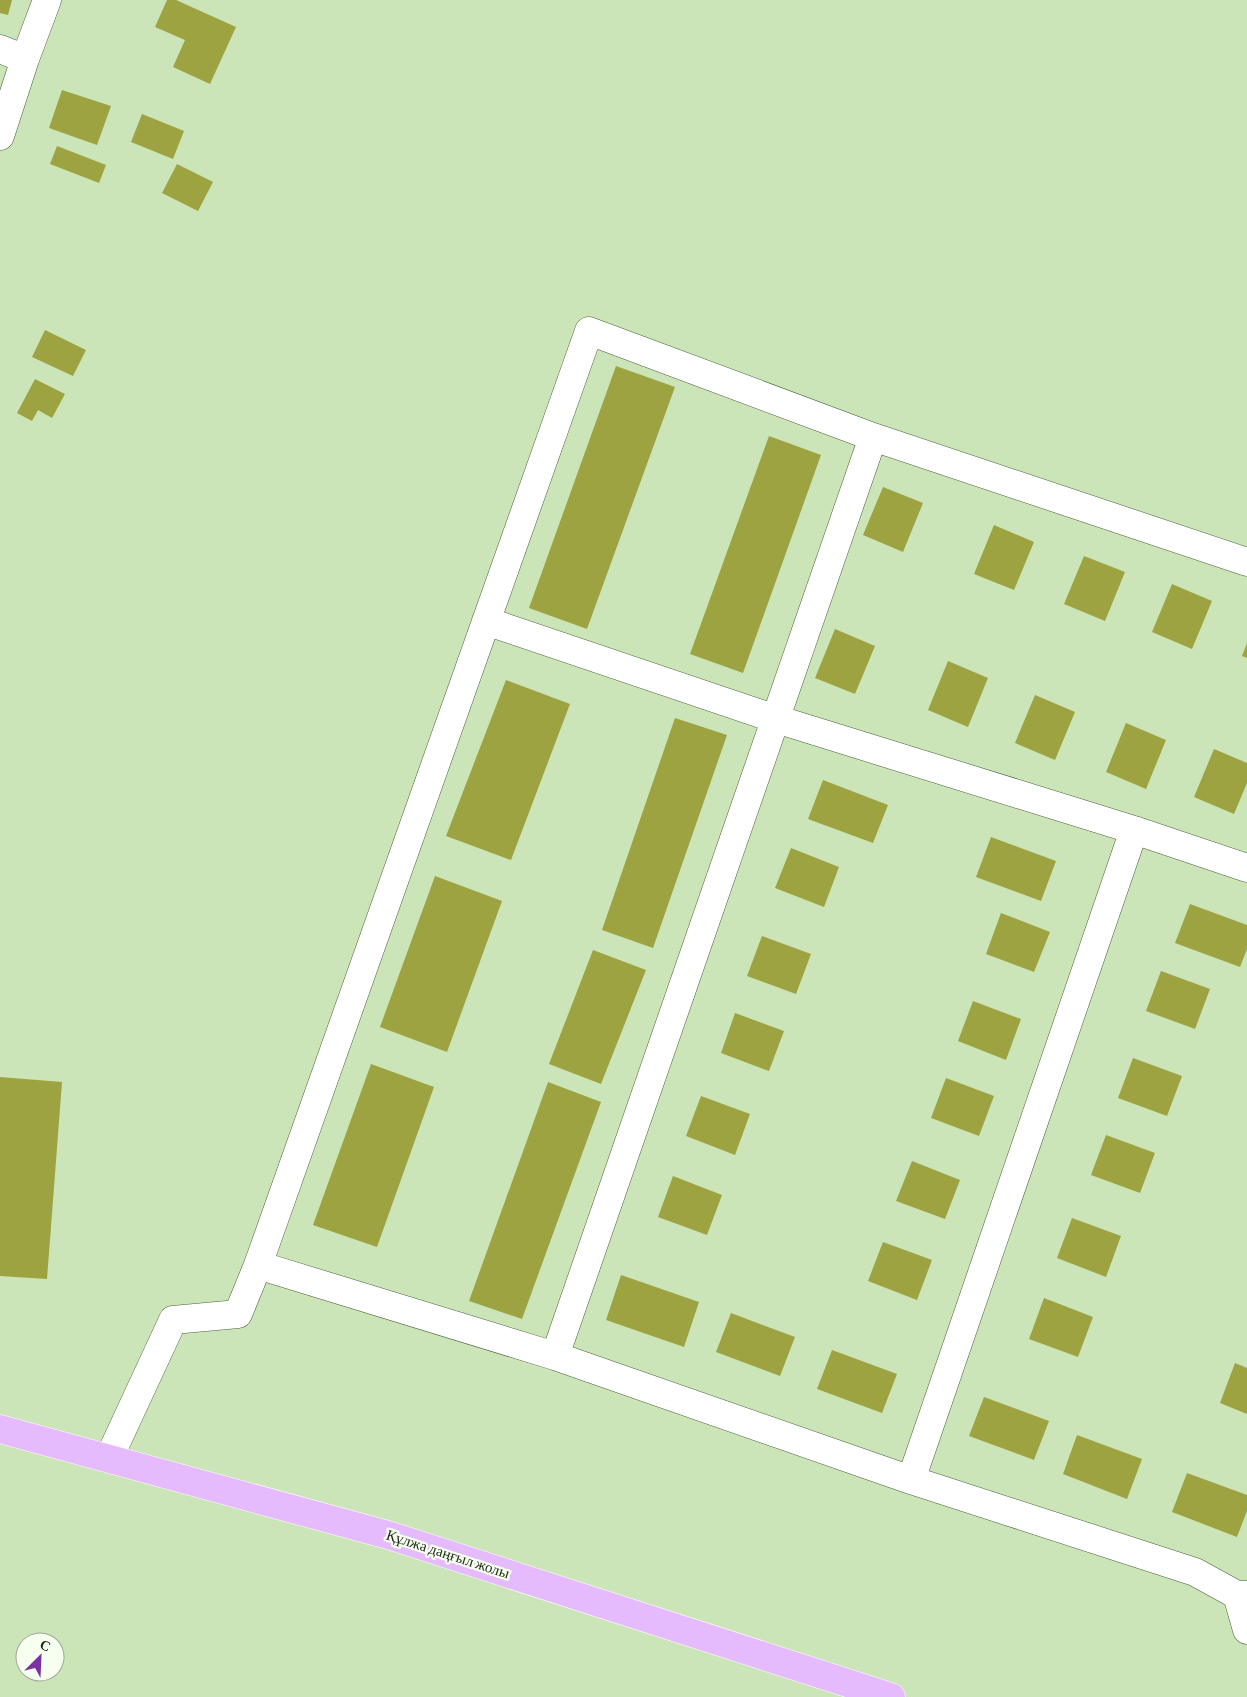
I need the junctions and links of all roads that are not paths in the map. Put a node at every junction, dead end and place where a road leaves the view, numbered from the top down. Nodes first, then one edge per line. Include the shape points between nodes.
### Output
1 (47, 0) edge
2 (0, 49) edge
3 (25, 59) junction
4 (0, 136) edge
5 (873, 437) junction
6 (1247, 562) edge
7 (486, 622) junction
8 (776, 720) junction
9 (1134, 830) junction
10 (1247, 868) edge
11 (258, 1265) junction
12 (555, 1356) junction
13 (0, 1429) edge
14 (108, 1458) junction
15 (911, 1480) junction
16 (1242, 1595) edge
17 (1247, 1630) edge
18 (891, 1697) edge

1 - 3 street
2 - 3 street
3 - 4 street
5 - 6 street
5 - 7 street via 589,331
5 - 8 street
7 - 8 street
7 - 11 street
8 - 9 street
8 - 12 street
9 - 10 street
9 - 15 street
11 - 12 street
11 - 14 street via 238,1314 173,1320
12 - 15 street
13 - 14 main road, Құлжа даңғыл жолы
14 - 18 main road, Құлжа даңғыл жолы via 388,1535
15 - 16 street via 1195,1572
16 - 17 street

